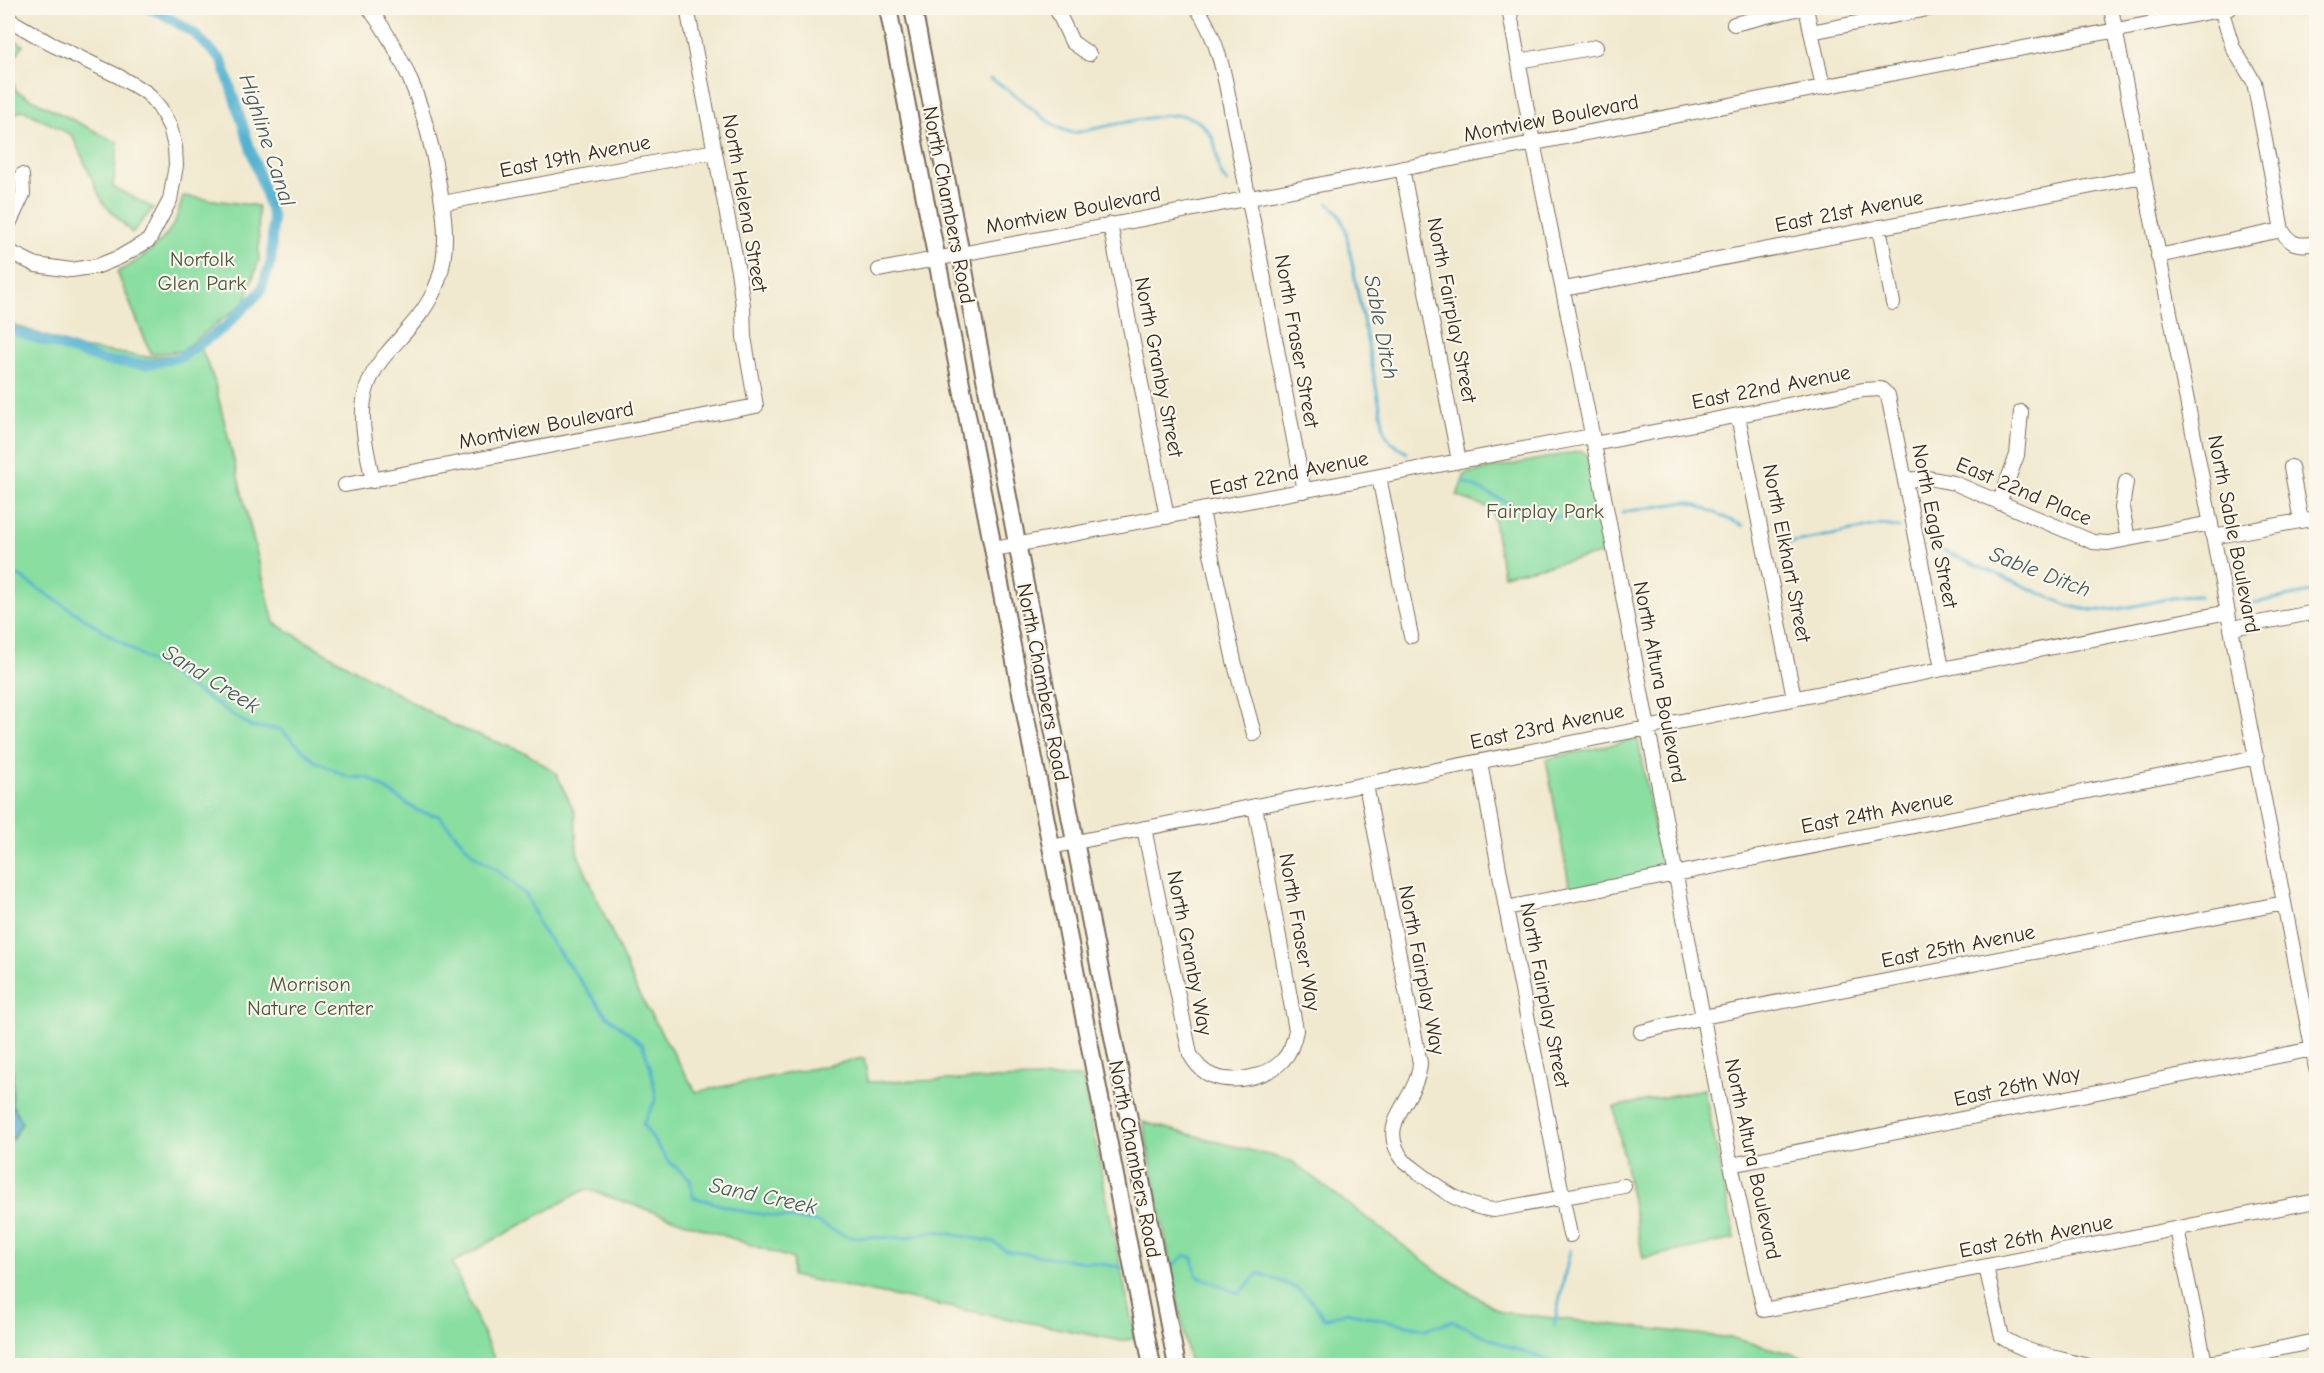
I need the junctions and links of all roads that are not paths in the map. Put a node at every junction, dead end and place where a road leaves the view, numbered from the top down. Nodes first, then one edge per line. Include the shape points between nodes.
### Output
1 (369, 8) edge
2 (687, 8) edge
3 (888, 8) edge
4 (913, 8) edge
5 (1056, 8) edge
6 (1197, 8) edge
7 (1509, 8) edge
8 (1800, 8) edge
9 (1806, 8) edge
10 (1933, 8) edge
11 (2111, 8) edge
12 (2226, 8) edge
13 (2175, 13) edge
14 (1865, 14) edge
15 (8, 19) edge
16 (1734, 24) dead end
17 (2115, 30) junction
18 (1811, 32) junction
19 (1596, 47) dead end
20 (1089, 54) dead end
21 (1519, 62) junction
22 (1823, 87) junction
23 (1533, 142) junction
24 (715, 151) junction
25 (1402, 168) junction
26 (22, 175) dead end
27 (2143, 176) junction
28 (1249, 198) junction
29 (443, 203) junction
30 (1110, 224) junction
31 (8, 226) edge
32 (1879, 227) junction
33 (2282, 230) junction
34 (2316, 243) edge
35 (8, 251) edge
36 (961, 253) junction
37 (2158, 256) junction
38 (936, 258) junction
39 (879, 270) dead end
40 (1564, 290) junction
41 (1893, 303) dead end
42 (1886, 392) joint
43 (756, 406) joint
44 (2021, 412) dead end
45 (1738, 416) junction
46 (1593, 440) junction
47 (1459, 461) junction
48 (2291, 467) dead end
49 (1379, 477) junction
50 (1905, 480) junction
51 (372, 481) junction
52 (2126, 482) dead end
53 (345, 485) dead end
54 (1304, 491) junction
55 (1999, 503) junction
56 (1202, 511) junction
57 (1167, 517) junction
58 (2316, 518) edge
59 (2301, 521) junction
60 (2211, 523) junction
61 (2213, 537) junction
62 (2128, 539) junction
63 (1018, 545) junction
64 (994, 549) junction
65 (2228, 612) junction
66 (2316, 612) edge
67 (2232, 628) junction
68 (1411, 636) dead end
69 (1942, 668) junction
70 (1794, 698) junction
71 (1648, 727) junction
72 (1254, 734) dead end
73 (2257, 757) junction
74 (1480, 762) junction
75 (1366, 785) junction
76 (1255, 806) junction
77 (1144, 828) junction
78 (1075, 842) junction
79 (1051, 847) junction
80 (1674, 874) junction
81 (2284, 903) junction
82 (1506, 908) junction
83 (1703, 1017) junction
84 (1641, 1032) dead end
85 (2313, 1049) junction
86 (2316, 1068) edge
87 (1248, 1077) joint
88 (1394, 1143) junction
89 (1379, 1146) dead end
90 (1731, 1165) junction
91 (1624, 1186) dead end
92 (1563, 1198) junction
93 (2316, 1202) edge
94 (2176, 1229) junction
95 (1570, 1235) dead end
96 (1986, 1268) junction
97 (1764, 1311) joint
98 (2316, 1341) edge
99 (2200, 1364) edge
100 (1152, 1365) edge
101 (1176, 1365) edge
102 (2088, 1365) edge

1 - 29 street via 394,45 419,98
2 - 24 street, North Helena Street
3 - 38 main road, North Chambers Road
4 - 36 main road, North Chambers Road
5 - 20 street via 1072,42
6 - 28 street, North Fraser Street via 1214,38
7 - 21 street, North Altura Boulevard
8 - 16 street
9 - 18 street
10 - 14 street
11 - 17 street, North Sable Boulevard
12 - 13 street, Montview Boulevard
12 - 33 street via 2233,48 2254,82
13 - 17 street, Montview Boulevard
14 - 18 street
15 - 35 street via 140,88 160,108 170,129 176,165 168,206 149,240 109,263 71,270 36,265
17 - 22 street, Montview Boulevard
17 - 27 street, North Sable Boulevard
18 - 22 street
19 - 21 street
21 - 23 street, North Altura Boulevard
22 - 23 street, Montview Boulevard
23 - 25 street, Montview Boulevard
23 - 40 street, North Altura Boulevard
24 - 29 street, East 19th Avenue
24 - 43 street, North Helena Street via 738,272
25 - 28 street, Montview Boulevard
25 - 47 street, North Fairplay Street
26 - 31 street via 23,194
27 - 32 street, East 21st Avenue
27 - 37 street, North Sable Boulevard
28 - 30 street, Montview Boulevard
28 - 54 street, North Fraser Street
29 - 51 street via 445,238 436,288 413,325 377,364 364,393 363,430
30 - 36 street, Montview Boulevard
30 - 57 street, North Granby Street
32 - 40 street, East 21st Avenue
32 - 41 street
33 - 34 street via 2295,244
33 - 37 street
36 - 38 street, Montview Boulevard
36 - 63 main road, North Chambers Road
37 - 60 street, North Sable Boulevard
38 - 39 street, Montview Boulevard
38 - 64 main road, North Chambers Road
40 - 46 street, North Altura Boulevard
42 - 45 street, East 22nd Avenue via 1877,388 1863,390
42 - 50 street, North Eagle Street
43 - 51 street, Montview Boulevard
44 - 55 street via 2016,463
45 - 46 street, East 22nd Avenue
45 - 70 street, North Elkhart Street
46 - 47 street, East 22nd Avenue
46 - 71 street, North Altura Boulevard
47 - 49 street, East 22nd Avenue
48 - 59 street
49 - 54 street, East 22nd Avenue
49 - 68 street
50 - 55 street, East 22nd Place via 1941,479
50 - 69 street, North Eagle Street
51 - 53 street, Montview Boulevard
52 - 62 street, East 22nd Place via 2122,508
54 - 56 street, East 22nd Avenue
55 - 62 street, East 22nd Place via 2093,542
56 - 57 street, East 22nd Avenue
56 - 72 street
57 - 63 street, East 22nd Avenue
58 - 59 street
59 - 61 street
60 - 61 street, North Sable Boulevard
60 - 62 street, East 22nd Place
61 - 65 street, North Sable Boulevard
63 - 64 street, East 22nd Avenue
63 - 78 main road, North Chambers Road
64 - 79 main road, North Chambers Road
65 - 67 street, North Sable Boulevard
65 - 69 street, East 23rd Avenue
66 - 67 street
67 - 73 street, North Sable Boulevard
69 - 70 street, East 23rd Avenue
70 - 71 street, East 23rd Avenue
71 - 74 street, East 23rd Avenue
71 - 80 street, North Altura Boulevard
73 - 80 street, East 24th Avenue
73 - 81 street, North Sable Boulevard
74 - 75 street, East 23rd Avenue
74 - 82 street, North Fairplay Street
75 - 76 street, East 23rd Avenue
75 - 88 street, North Fairplay Way via 1420,1064 1416,1083 1395,1119
76 - 77 street, East 23rd Avenue
76 - 87 street, North Fraser Way via 1296,1030 1281,1063 1266,1073
77 - 78 street, East 23rd Avenue
77 - 87 street, North Granby Way via 1190,1054 1210,1075 1227,1079
78 - 79 street, East 23rd Avenue
78 - 101 main road, North Chambers Road
79 - 100 main road, North Chambers Road
80 - 82 street, East 24th Avenue
80 - 83 street, North Altura Boulevard
81 - 83 street, East 25th Avenue
81 - 85 street, North Sable Boulevard
82 - 92 street, North Fairplay Street
83 - 84 street, East 25th Avenue
83 - 90 street, North Altura Boulevard
85 - 86 street, North Sable Boulevard
85 - 90 street, East 26th Way
88 - 89 street
88 - 92 street via 1404,1161 1473,1207 1494,1210
90 - 97 street, North Altura Boulevard
91 - 92 street
92 - 95 street, North Fairplay Street
93 - 94 street, East 26th Avenue
94 - 96 street, East 26th Avenue
94 - 99 street
96 - 97 street, East 26th Avenue
96 - 102 street via 2002,1336 2027,1349
98 - 99 street

